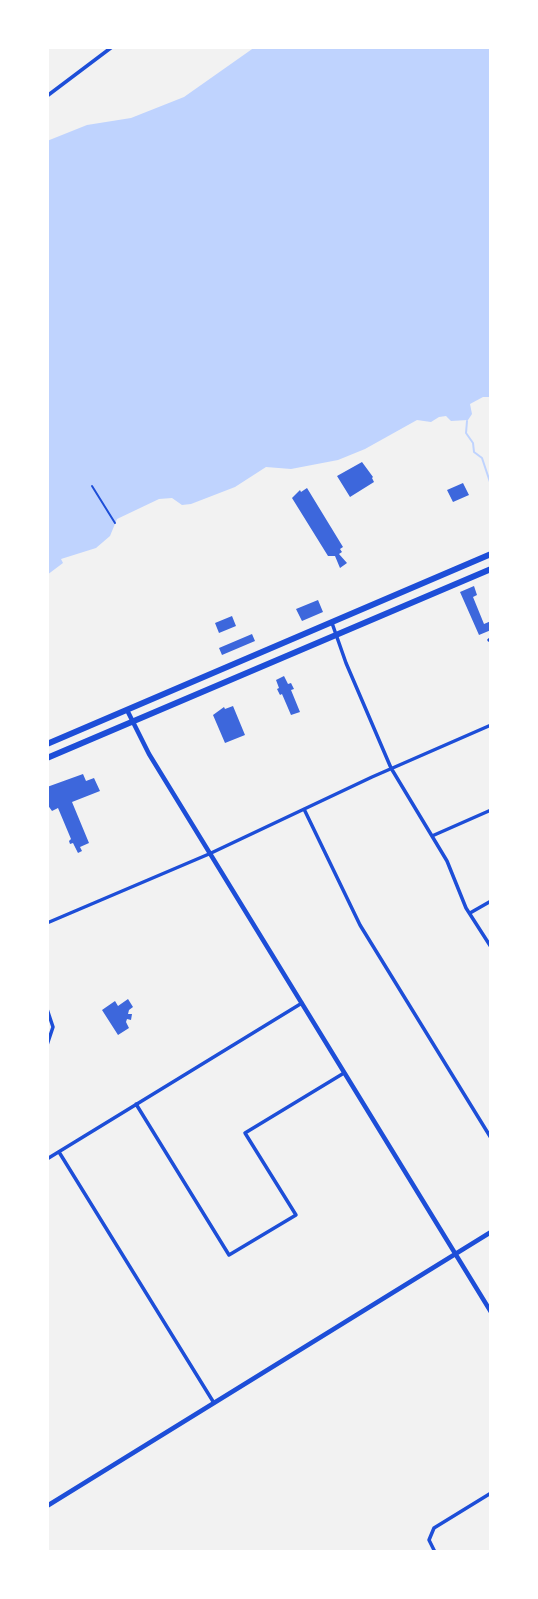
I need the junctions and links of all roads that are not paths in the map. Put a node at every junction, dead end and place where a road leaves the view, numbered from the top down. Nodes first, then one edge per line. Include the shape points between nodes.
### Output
1 (112, 47) edge
2 (47, 96) edge
3 (491, 554) edge
4 (491, 569) edge
5 (332, 622) junction
6 (337, 635) junction
7 (127, 710) junction
8 (132, 722) junction
9 (491, 725) edge
10 (47, 744) edge
11 (47, 758) edge
12 (391, 768) junction
13 (304, 809) junction
14 (491, 810) edge
15 (432, 836) junction
16 (210, 853) junction
17 (491, 901) edge
18 (470, 913) junction
19 (47, 923) edge
20 (491, 947) edge
21 (302, 1003) junction
22 (47, 1009) edge
23 (47, 1045) edge
24 (344, 1072) junction
25 (136, 1104) junction
26 (489, 1131) edge
27 (491, 1138) edge
28 (59, 1152) junction
29 (47, 1159) edge
30 (491, 1232) edge
31 (455, 1254) junction
32 (491, 1312) edge
33 (214, 1403) junction
34 (491, 1493) edge
35 (47, 1506) edge
36 (435, 1552) edge

1 - 2 street
3 - 5 highway
4 - 6 highway
5 - 6 street
5 - 7 highway
6 - 8 highway
6 - 12 street
7 - 8 street
7 - 10 highway
8 - 11 highway
8 - 16 street
9 - 12 street
12 - 13 street
12 - 15 street
13 - 16 street
13 - 26 street via 360,925
14 - 15 street
15 - 18 street
16 - 19 street
16 - 21 street
17 - 18 street
18 - 20 street
21 - 24 street
21 - 25 street
22 - 23 street via 53,1027
24 - 25 street via 245,1133 296,1215 229,1255
24 - 31 street
25 - 28 street
26 - 27 street
28 - 29 street
28 - 33 street
30 - 31 street
31 - 32 street
31 - 33 street
33 - 35 street
34 - 36 street via 434,1528 429,1538

